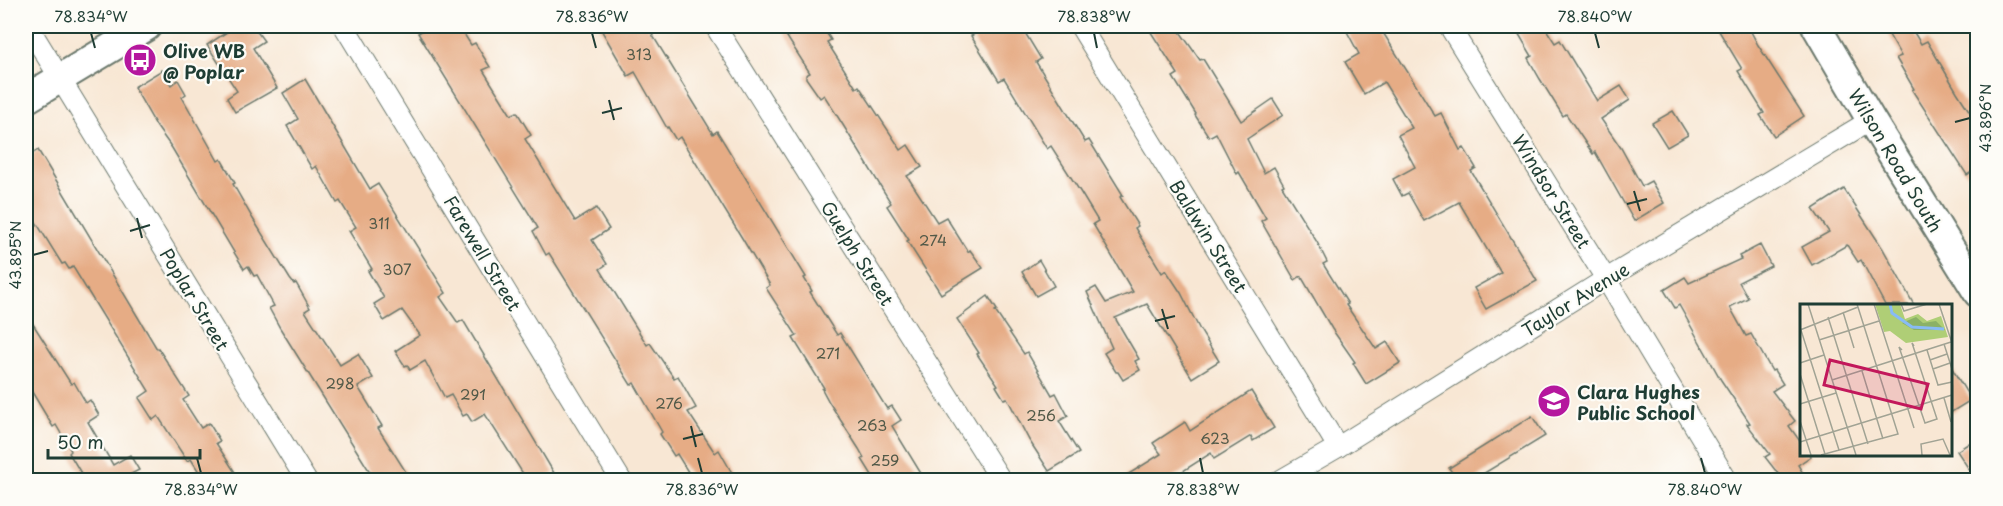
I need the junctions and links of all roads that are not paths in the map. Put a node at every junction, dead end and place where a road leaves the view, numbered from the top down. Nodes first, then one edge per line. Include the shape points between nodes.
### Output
1 (28, 26) edge
2 (147, 26) edge
3 (344, 26) edge
4 (715, 26) edge
5 (1080, 26) edge
6 (1449, 26) edge
7 (1816, 26) edge
8 (60, 78) junction
9 (26, 99) edge
10 (1871, 120) junction
11 (1606, 279) junction
12 (1977, 293) edge
13 (1338, 447) junction
14 (306, 480) edge
15 (621, 480) edge
16 (1001, 480) edge
17 (1281, 480) edge
18 (1727, 480) edge

1 - 8 street, Poplar Street
2 - 8 main road
3 - 15 street, Farewell Street
4 - 16 street, Guelph Street
5 - 13 street, Baldwin Street
6 - 11 street, Windsor Street
7 - 10 main road, Wilson Road South
8 - 9 main road
8 - 14 street, Poplar Street
10 - 11 street, Taylor Avenue
10 - 12 main road, Wilson Road South
11 - 13 street, Taylor Avenue
11 - 18 street, Windsor Street
13 - 17 street, Taylor Avenue

